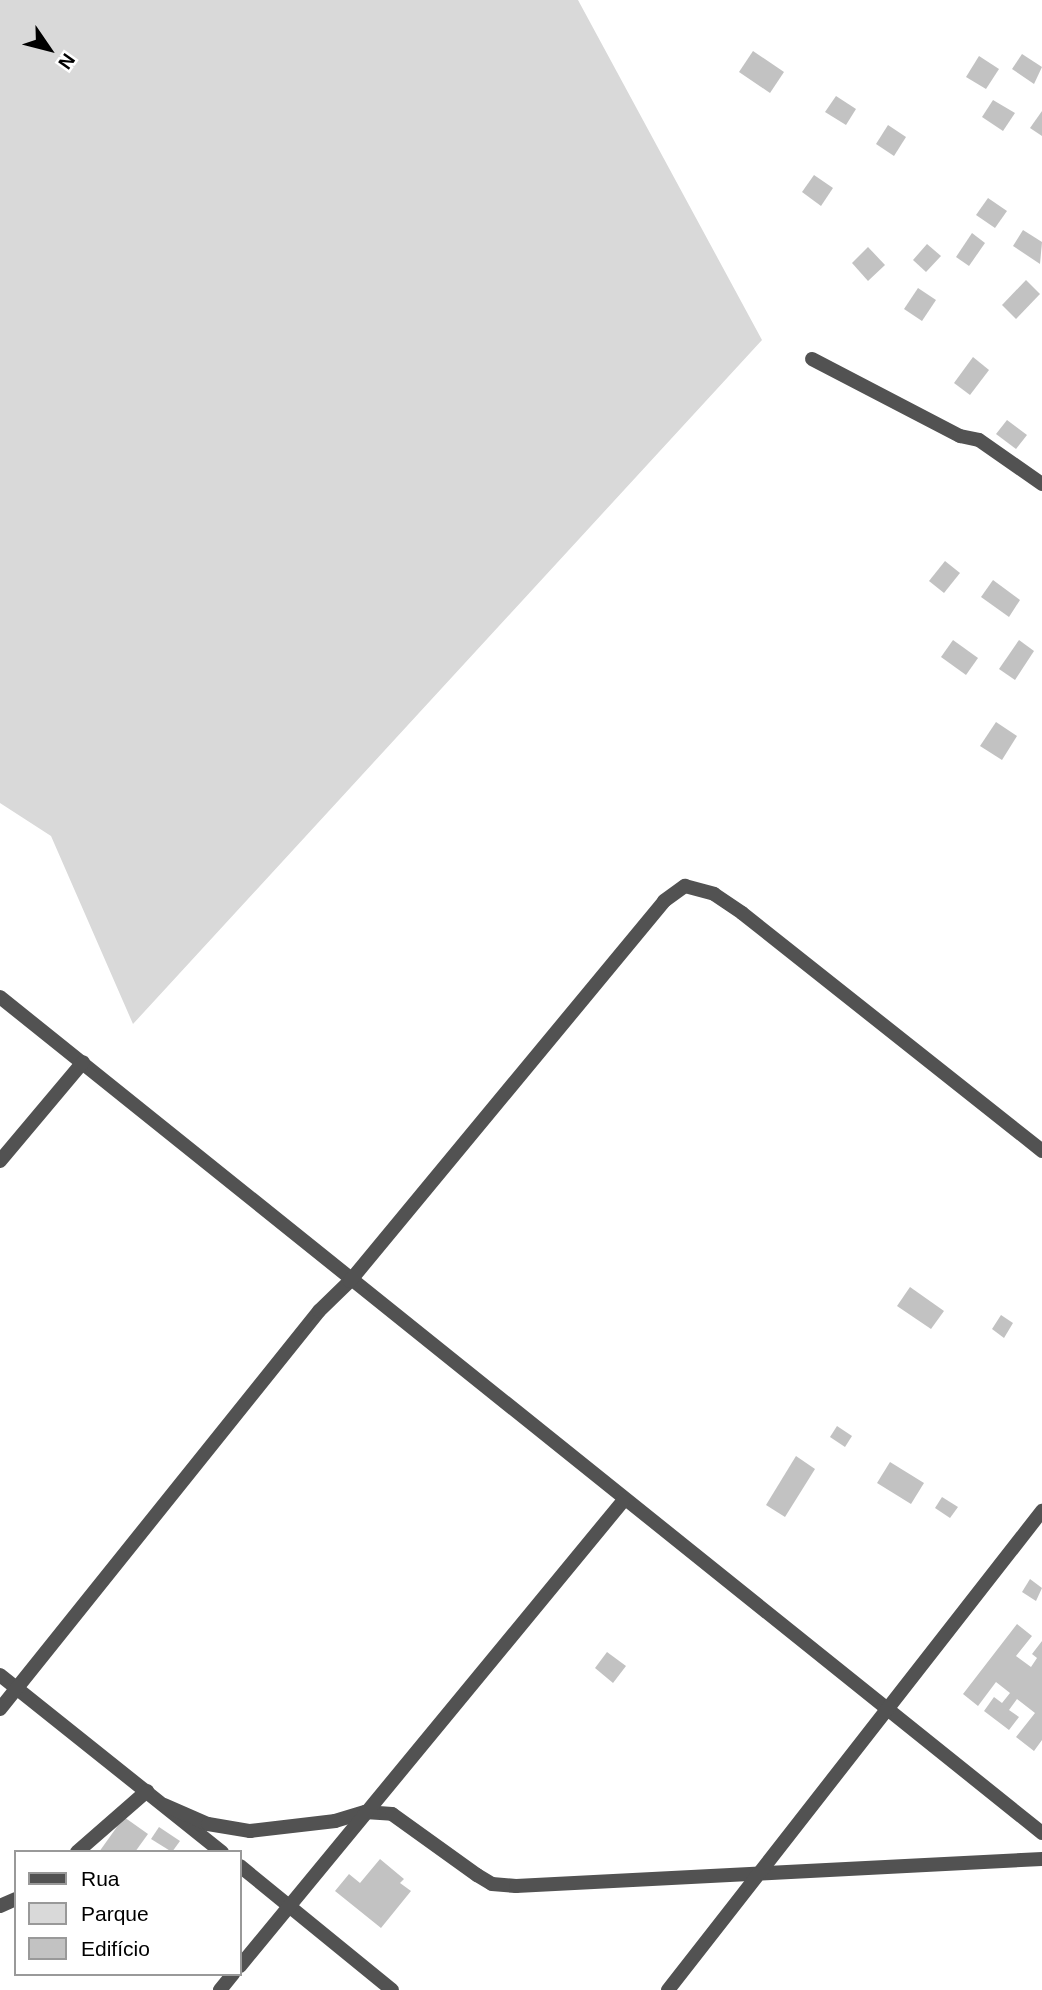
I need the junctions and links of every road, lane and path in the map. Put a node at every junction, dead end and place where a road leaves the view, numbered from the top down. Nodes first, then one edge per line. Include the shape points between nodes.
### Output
1 (812, 359) dead end
2 (1042, 484) edge
3 (0, 997) edge
4 (83, 1062) junction
5 (1042, 1151) edge
6 (0, 1161) edge
7 (350, 1281) junction
8 (623, 1501) junction
9 (1042, 1511) edge
10 (0, 1675) edge
11 (16, 1689) junction
12 (0, 1709) edge
13 (888, 1709) junction
14 (146, 1791) junction
15 (164, 1805) junction
16 (365, 1812) junction
17 (1042, 1833) edge
18 (79, 1850) edge
19 (220, 1850) edge
20 (1042, 1859) edge
21 (242, 1868) edge
22 (765, 1870) junction
23 (289, 1907) junction
24 (242, 1964) edge
25 (231, 1976) edge
26 (220, 1990) edge
27 (392, 1990) edge
28 (668, 1990) edge

1 - 2 street via 960,436 979,440
3 - 4 street
4 - 6 street
4 - 7 street
5 - 7 street via 742,913 714,894 685,886 664,901 576,1004
7 - 8 street
7 - 11 street via 319,1311
8 - 13 street
8 - 16 street
9 - 13 street
10 - 11 street
11 - 12 street
11 - 14 street
13 - 17 street
13 - 22 street
14 - 15 street
14 - 18 street
15 - 16 street via 208,1824 250,1831 335,1821
15 - 19 street
16 - 22 street via 392,1814 492,1884
16 - 23 street
20 - 22 street via 845,1871
21 - 23 street
22 - 28 street
23 - 24 street
23 - 27 street
25 - 26 street

